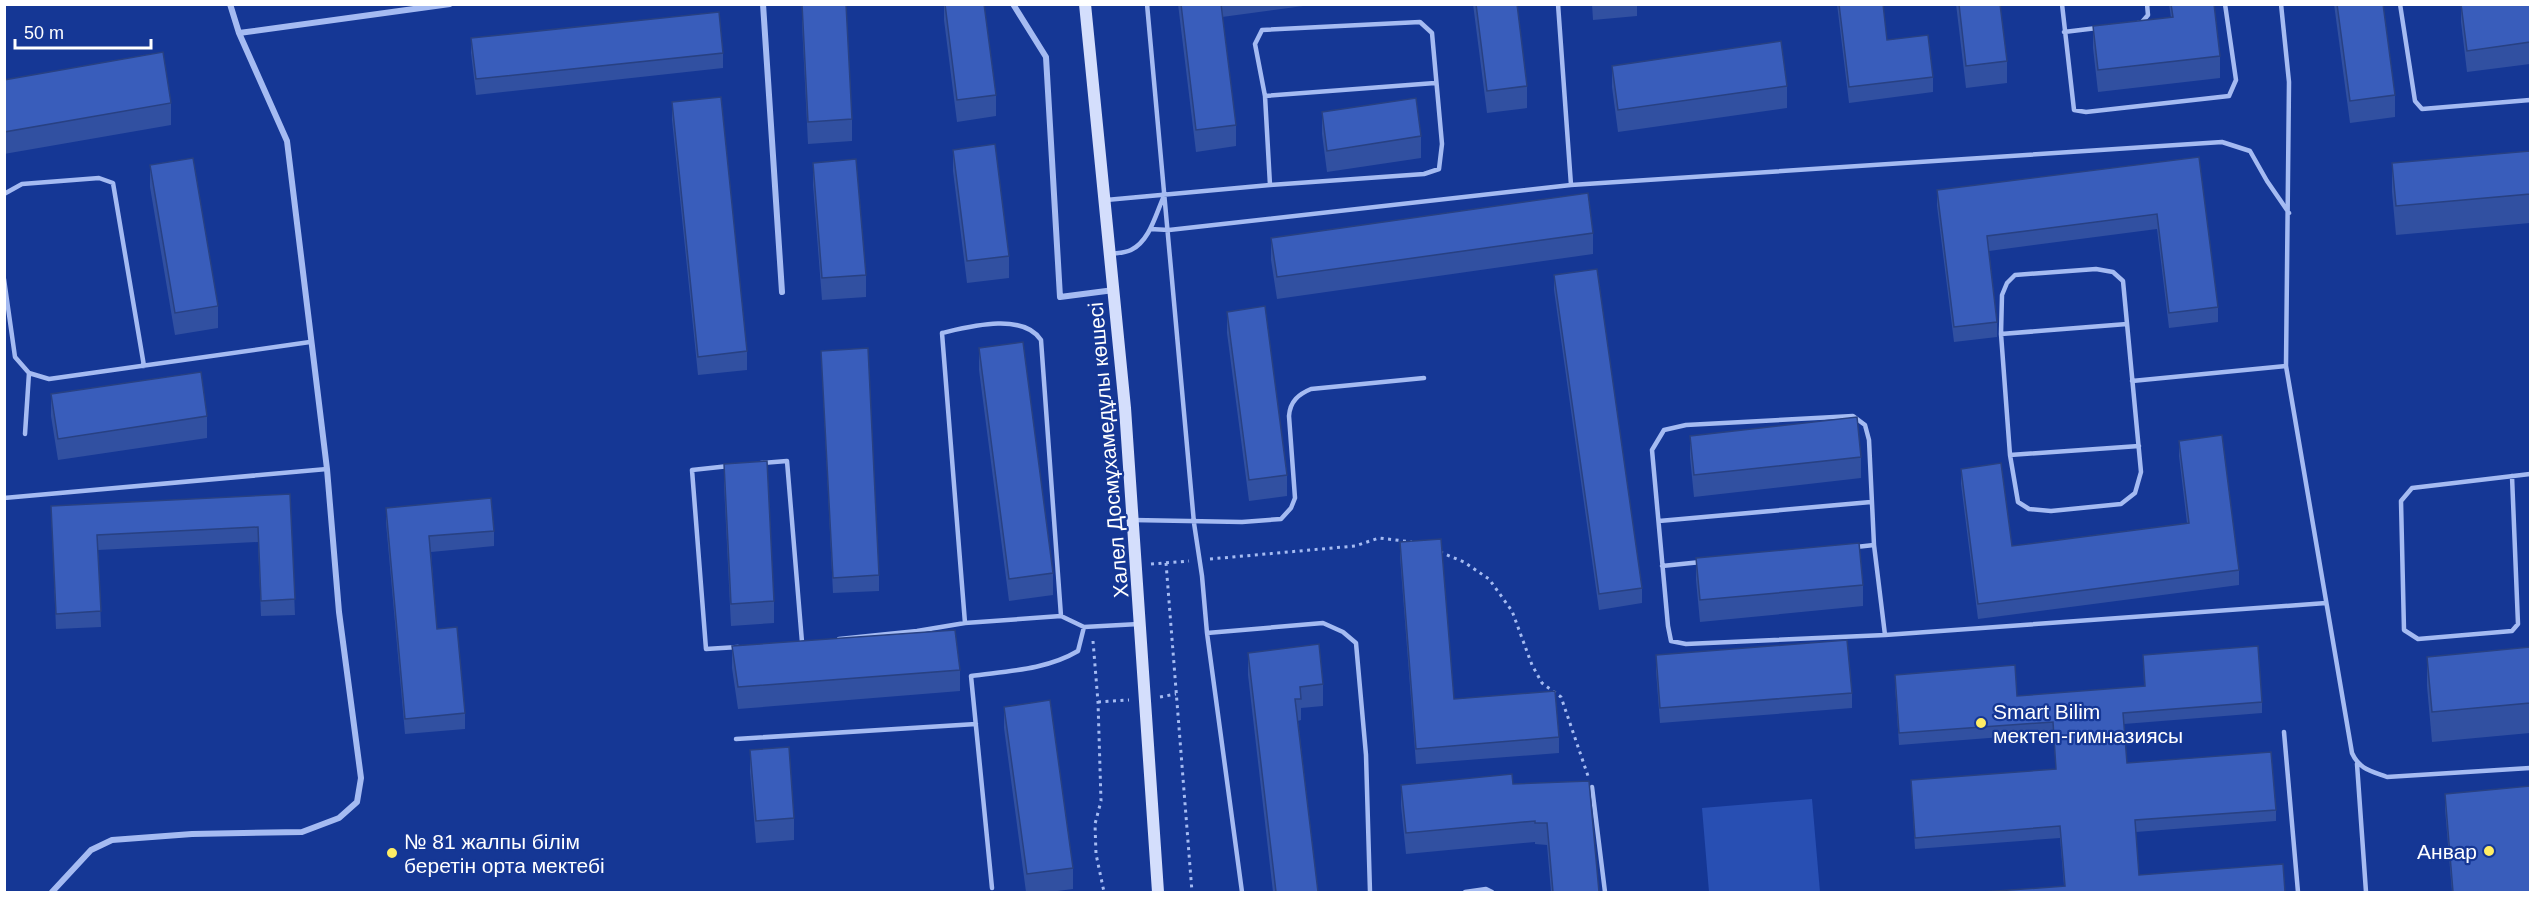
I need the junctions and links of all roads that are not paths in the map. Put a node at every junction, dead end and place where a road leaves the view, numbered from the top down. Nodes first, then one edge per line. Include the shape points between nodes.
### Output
1 (230, 4) edge
2 (450, 4) edge
3 (763, 4) edge
4 (1013, 4) edge
5 (1085, 4) edge
6 (1147, 4) edge
7 (1558, 4) edge
8 (2062, 4) edge
9 (2147, 4) edge
10 (2226, 4) edge
11 (2281, 4) edge
12 (2400, 4) edge
13 (2131, 24) edge
14 (2108, 27) edge
15 (2064, 32) junction
16 (239, 33) junction
17 (1435, 83) junction
18 (1265, 96) junction
19 (2530, 100) edge
20 (1270, 184) junction
21 (1571, 185) junction
22 (4, 194) edge
23 (1165, 194) junction
24 (1106, 200) junction
25 (2289, 213) junction
26 (1150, 229) junction
27 (1168, 230) junction
28 (1111, 254) junction
29 (4, 279) edge
30 (1115, 290) junction
31 (782, 292) dead end
32 (2127, 324) junction
33 (2001, 334) junction
34 (310, 342) junction
35 (144, 366) junction
36 (2286, 366) junction
37 (29, 373) junction
38 (1424, 378) dead end
39 (2132, 381) junction
40 (25, 434) dead end
41 (2139, 446) junction
42 (2010, 455) junction
43 (751, 464) edge
44 (740, 465) edge
45 (327, 469) junction
46 (2530, 474) edge
47 (2512, 476) junction
48 (4, 498) edge
49 (1871, 502) junction
50 (1133, 520) junction
51 (1659, 521) junction
52 (1194, 523) junction
53 (1874, 545) junction
54 (1850, 548) edge
55 (1709, 561) edge
56 (1662, 566) junction
57 (2326, 603) junction
58 (1061, 616) junction
59 (965, 623) junction
60 (1142, 623) junction
61 (1084, 627) junction
62 (1207, 633) junction
63 (1885, 635) junction
64 (836, 639) edge
65 (813, 641) edge
66 (801, 642) junction
67 (790, 643) edge
68 (742, 646) edge
69 (976, 724) junction
70 (2284, 732) dead end
71 (736, 739) dead end
72 (2357, 764) junction
73 (2530, 768) edge
74 (1592, 787) edge
75 (992, 888) dead end
76 (52, 892) edge
77 (1158, 892) edge
78 (1242, 892) edge
79 (1370, 892) edge
80 (1466, 892) edge
81 (1492, 892) edge
82 (1605, 892) edge
83 (2298, 892) edge
84 (2366, 892) edge

1 - 16 street
2 - 16 street
3 - 31 street
4 - 30 street via 1046,57 1060,297
5 - 24 street, Халел Досмұхамедұлы көшесі
6 - 23 lane
7 - 21 lane
8 - 15 lane
9 - 13 lane via 2148,15 2142,22
10 - 15 lane via 2236,80 2229,96 2086,112 2074,110
11 - 25 lane via 2289,82
12 - 19 lane via 2415,101 2422,109
14 - 15 lane
16 - 34 street via 287,141
17 - 18 lane
17 - 18 lane via 1432,33 1420,22 1262,30 1255,44
17 - 20 lane via 1442,144 1439,169 1424,174
18 - 20 lane
20 - 23 lane
21 - 25 lane via 2222,142 2250,151
21 - 27 lane
22 - 35 lane via 22,184 99,178 112,183
23 - 24 lane
23 - 26 lane
23 - 27 lane
24 - 28 street, Халел Досмұхамедұлы көшесі
25 - 36 lane
26 - 27 lane
26 - 28 lane via 1131,250
27 - 52 lane
28 - 30 street, Халел Досмұхамедұлы көшесі
29 - 37 lane via 15,357
30 - 50 street, Халел Досмұхамедұлы көшесі
32 - 33 lane
32 - 33 lane via 2123,281 2113,272 2096,268 2015,275 2002,295
32 - 39 lane
33 - 42 lane
34 - 35 lane
34 - 45 street
35 - 37 lane via 49,379
36 - 39 lane
36 - 57 lane
37 - 40 lane
38 - 52 lane via 1311,389 1298,394 1289,408 1295,498 1291,508 1281,519
39 - 41 lane
41 - 42 lane
41 - 42 lane via 2141,472 2135,493 2121,504 2051,511 2029,509 2018,501
43 - 66 lane via 787,461
44 - 68 lane via 692,470 706,649
45 - 48 lane
45 - 76 street via 339,612 361,778 357,802 339,818 302,832 112,840 91,850
46 - 47 lane
47 - 47 lane via 2412,488 2401,501 2404,630 2418,639 2512,631 2518,624
49 - 51 lane
49 - 51 lane via 1869,440 1865,424 1853,416 1686,424 1664,430 1652,450
49 - 53 lane
50 - 52 lane
50 - 60 street, Халел Досмұхамедұлы көшесі
51 - 56 lane
52 - 62 lane
53 - 54 lane
53 - 63 lane
55 - 56 lane
56 - 63 lane via 1671,640 1686,644
57 - 63 lane
57 - 72 lane
58 - 59 lane
58 - 59 lane via 1041,339 1020,325 1000,324 942,333
58 - 61 lane
59 - 64 lane
60 - 61 lane
60 - 77 street, Халел Досмұхамедұлы көшесі
61 - 69 lane via 1078,651 1063,660 971,676
62 - 78 lane
62 - 79 lane via 1323,623 1356,643 1366,755
65 - 66 lane
66 - 67 lane
69 - 71 lane
69 - 75 lane
70 - 83 lane
72 - 73 lane via 2387,777
72 - 84 lane
74 - 82 lane
80 - 81 lane

